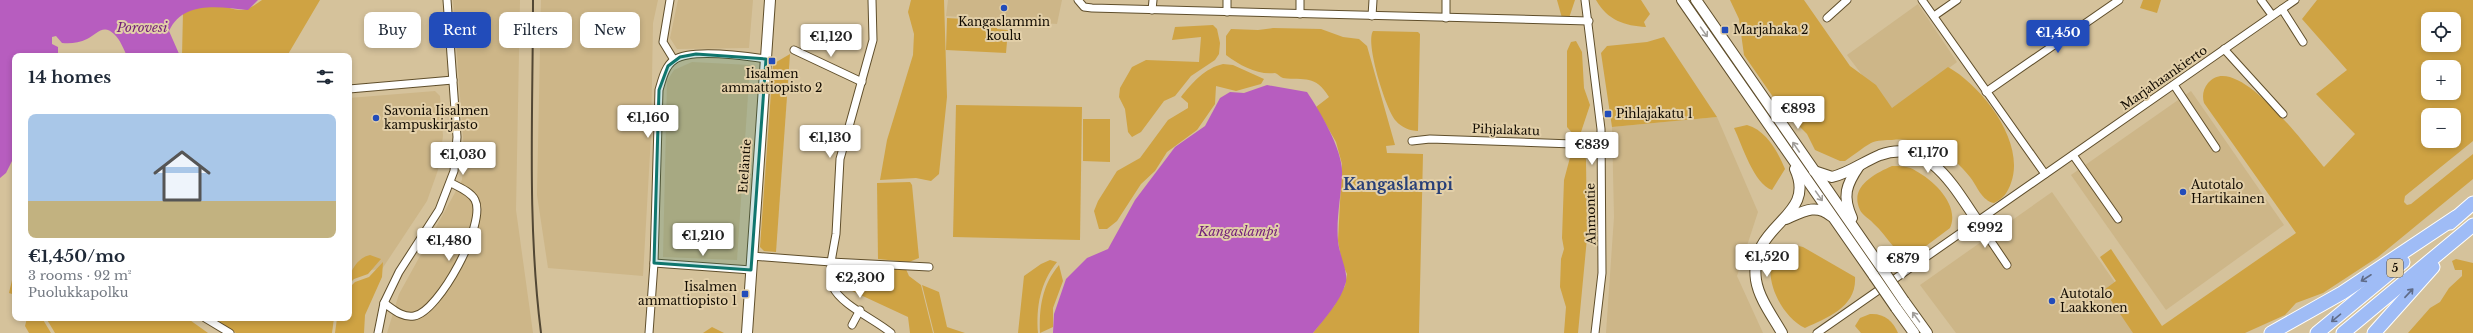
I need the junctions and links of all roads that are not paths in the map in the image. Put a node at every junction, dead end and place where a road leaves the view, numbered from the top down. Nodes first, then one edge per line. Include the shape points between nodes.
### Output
1 (447, 0) edge
2 (670, 0) edge
3 (770, 0) edge
4 (872, 0) edge
5 (1078, 0) edge
6 (1153, 0) edge
7 (1227, 0) edge
8 (1300, 0) edge
9 (1373, 0) edge
10 (1446, 0) edge
11 (1585, 0) edge
12 (1682, 0) edge
13 (1696, 0) edge
14 (1847, 0) edge
15 (1922, 0) edge
16 (1956, 0) edge
17 (2119, 0) edge
18 (2261, 0) edge
19 (2295, 0) edge
20 (2282, 9) junction
21 (1152, 10) junction
22 (1227, 12) junction
23 (1300, 14) junction
24 (2272, 15) junction
25 (1372, 16) junction
26 (1934, 16) junction
27 (1446, 18) junction
28 (1827, 18) dead end
29 (1589, 21) junction
30 (2303, 42) dead end
31 (794, 50) dead end
32 (2224, 50) junction
33 (766, 59) junction
34 (674, 60) junction
35 (453, 80) junction
36 (862, 82) junction
37 (2174, 85) junction
38 (352, 89) edge
39 (1986, 92) junction
40 (2283, 114) dead end
41 (1412, 141) dead end
42 (1601, 145) junction
43 (1783, 145) junction
44 (2216, 148) dead end
45 (2073, 155) junction
46 (1859, 166) junction
47 (1812, 169) junction
48 (2045, 174) junction
49 (451, 183) junction
50 (2473, 203) edge
51 (2456, 217) junction
52 (1835, 219) junction
53 (2118, 219) dead end
54 (1782, 221) junction
55 (1978, 222) junction
56 (2468, 229) edge
57 (1860, 236) junction
58 (752, 256) junction
59 (831, 262) junction
60 (654, 263) junction
61 (2007, 264) dead end
62 (929, 267) dead end
63 (751, 270) junction
64 (384, 303) junction
65 (1900, 305) junction
66 (860, 310) junction
67 (210, 321) edge
68 (852, 325) dead end
69 (230, 333) edge
70 (378, 333) edge
71 (649, 333) edge
72 (747, 333) edge
73 (891, 333) edge
74 (1595, 333) edge
75 (1782, 333) edge
76 (1817, 333) edge
77 (1914, 333) edge
78 (1927, 333) edge
79 (2271, 333) edge
80 (2317, 333) edge
81 (2343, 333) edge
82 (2374, 333) edge

1 - 35 street
2 - 34 street via 663,42
3 - 33 main road, Eteläntie
4 - 36 street via 873,40
5 - 21 street via 1084,7
6 - 21 street
7 - 22 street
8 - 23 street
9 - 25 street
10 - 27 street
11 - 29 street, Ahmontie
12 -> 43 main road
47 -> 13 main road
14 - 28 street
15 - 26 street
16 - 26 street
17 - 39 street
18 - 24 street
19 - 20 street, Marjahaankierto
20 - 24 street, Marjahaankierto
20 - 30 street
21 - 22 street
22 - 23 street
23 - 25 street
24 - 32 street, Marjahaankierto
25 - 27 street
26 - 39 street
27 - 29 street
29 - 42 street, Ahmontie via 1600,106
31 - 36 street
32 - 37 street, Marjahaankierto
32 - 40 street
33 - 34 street via 696,54
33 - 58 main road, Eteläntie
34 - 60 street via 664,74 660,90
35 - 38 street
35 - 49 street via 457,148
36 - 59 street via 840,159 836,234
37 - 44 street
37 - 45 street, Marjahaankierto
39 - 48 street
41 - 42 street, Pihjalakatu via 1430,139
42 - 74 street, Ahmontie via 1602,273
43 -> 52 main road
43 - 54 main road via 1800,180 1801,193 1796,205
45 - 48 street, Marjahaankierto
45 - 53 street
46 - 47 main road via 1832,177
46 - 55 main road via 1888,153 1911,154 1926,159 1948,178
46 - 57 main road via 1845,193 1847,206
47 - 57 main road
48 - 55 street, Marjahaankierto
49 - 64 street via 439,210 399,272
49 - 64 street via 471,195 478,208 477,224 457,268 446,287 424,313 409,317 399,314
50 - 51 highway, 5
51 -> 79 highway via 2342,293
51 -> 80 highway, 5
52 - 54 main road via 1826,212 1807,209
52 - 65 main road, bridge via 1874,276
54 - 75 main road via 1762,243 1756,267 1759,290
55 - 61 street
55 - 76 street, Marjahaankierto
56 - 81 highway, 5
82 -> 56 highway
57 - 65 main road, bridge via 1883,270
58 - 59 street
58 - 63 main road, Eteläntie
59 - 62 street
59 - 66 street via 831,277 835,290
60 - 63 street
60 - 71 street
63 - 72 main road, Eteläntie
64 - 70 street
65 - 77 main road
78 -> 65 main road
66 - 68 street
66 - 73 street
67 - 69 street

